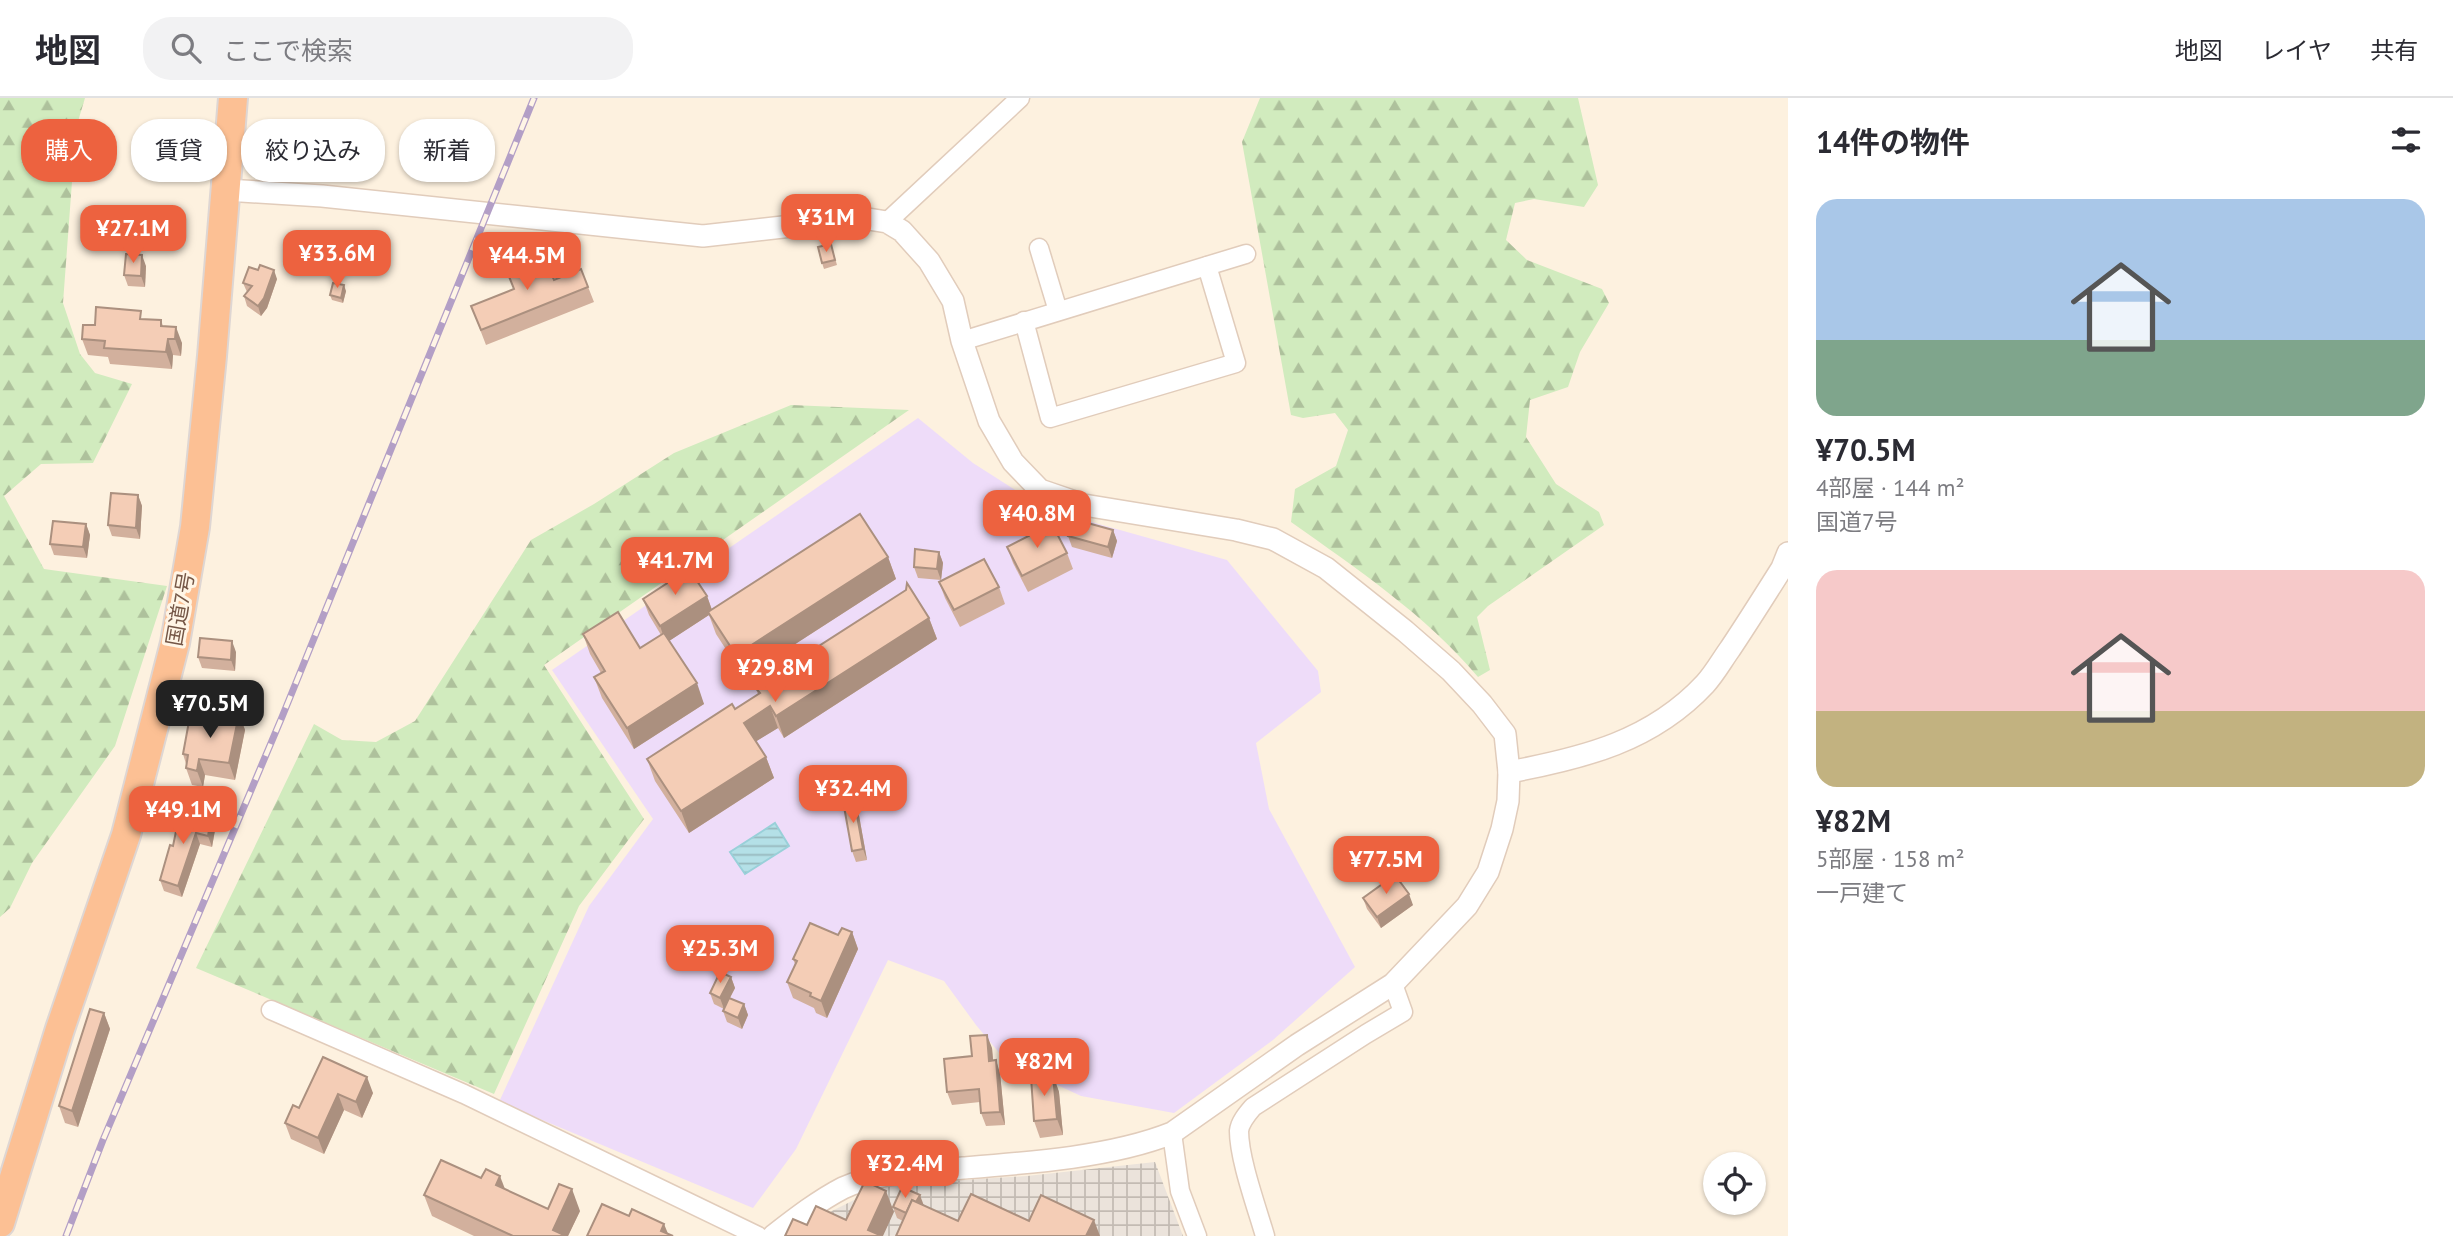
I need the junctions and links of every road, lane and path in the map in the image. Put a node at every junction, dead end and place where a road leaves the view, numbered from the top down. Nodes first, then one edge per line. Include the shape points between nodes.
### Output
1 (233, 98) edge
2 (1020, 98) edge
3 (226, 190) junction
4 (887, 222) junction
5 (1039, 248) dead end
6 (1246, 254) dead end
7 (1207, 266) junction
8 (1058, 311) junction
9 (1024, 321) junction
10 (962, 341) junction
11 (1788, 553) edge
12 (1509, 772) junction
13 (1393, 984) junction
14 (271, 1010) dead end
15 (1172, 1133) junction
16 (0, 1223) edge
17 (758, 1236) edge
18 (773, 1236) edge
19 (1197, 1236) edge
20 (1265, 1236) edge

1 - 3 highway, 国道7号
2 - 4 street
3 - 4 street via 703,236 862,218
3 - 16 highway, 国道7号 via 195,527 175,643 126,835
4 - 10 street via 902,230 929,261 953,301
5 - 8 street
6 - 7 street
7 - 8 street
7 - 9 street via 1236,363 1223,367 1050,418
8 - 9 street
9 - 10 street
10 - 12 street via 989,421 1013,462 1040,490 1084,505 1273,539 1326,568 1451,671 1482,704 1505,734
11 - 12 street via 1707,681 1680,709 1642,734 1610,747
12 - 13 street via 1506,810 1488,872 1467,906
13 - 15 street
13 - 20 street via 1403,1012 1244,1117 1239,1130 1242,1150
14 - 17 street via 464,1094
15 - 18 street via 1070,1157 891,1174 845,1188
15 - 19 street via 1180,1191

